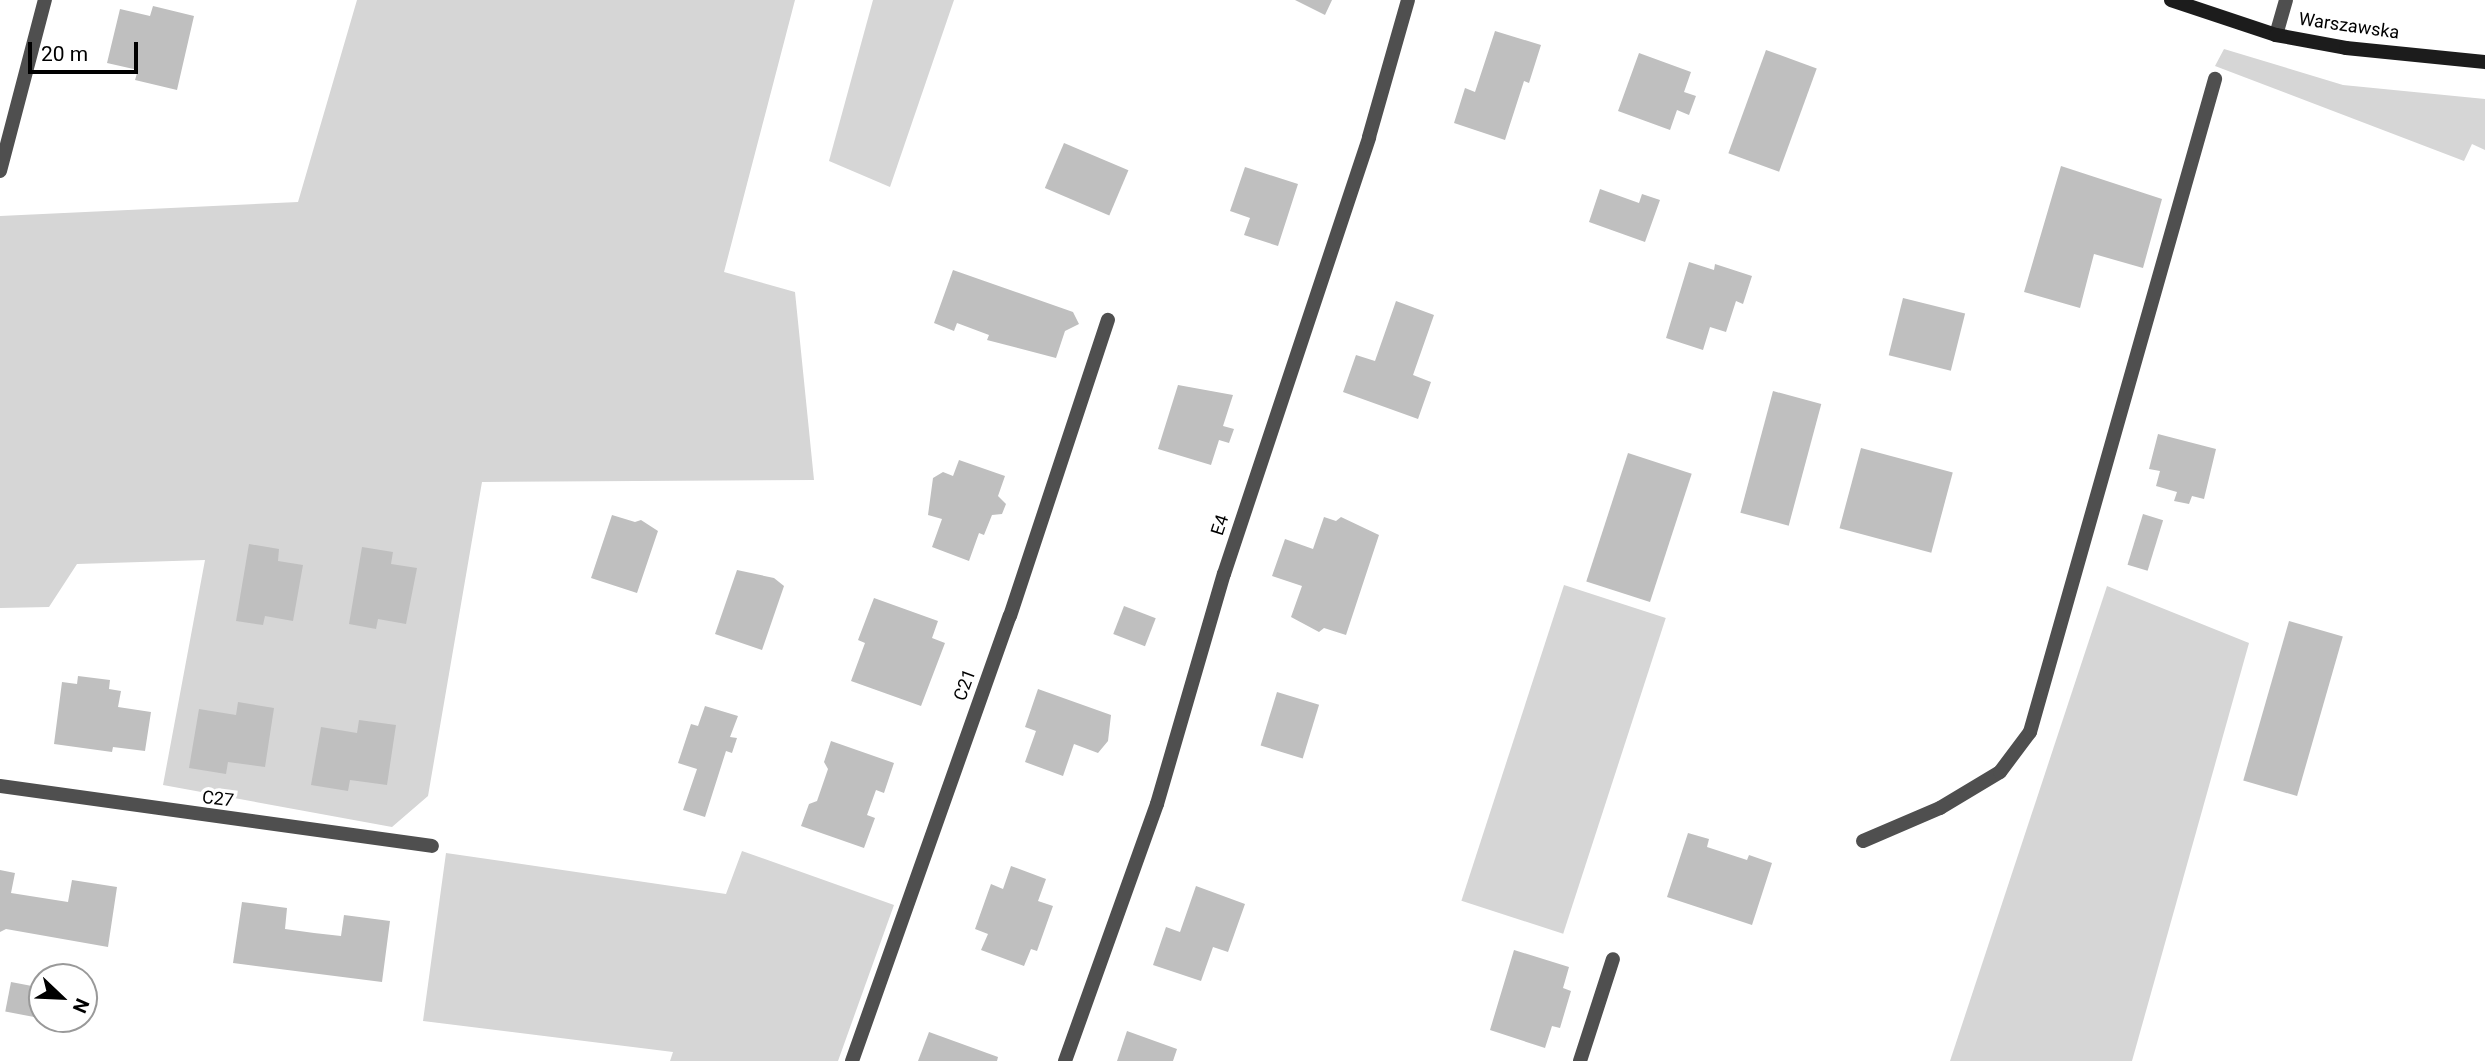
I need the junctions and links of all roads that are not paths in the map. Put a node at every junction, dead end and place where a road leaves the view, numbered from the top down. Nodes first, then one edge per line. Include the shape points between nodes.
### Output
1 (45, 0) edge
2 (1408, 0) edge
3 (2171, 0) edge
4 (2287, 0) edge
5 (2276, 35) junction
6 (2485, 62) edge
7 (2216, 79) dead end
8 (0, 171) edge
9 (1108, 320) dead end
10 (0, 786) edge
11 (1863, 841) dead end
12 (432, 846) dead end
13 (1613, 958) dead end
14 (852, 1061) edge
15 (1065, 1061) edge
16 (1580, 1061) edge

1 - 8 street
2 - 15 street, E4 via 1369,136 1224,574 1157,804
3 - 5 main road, Warszawska
4 - 5 street
5 - 6 main road, Warszawska via 2346,48
7 - 11 street via 2030,732 2000,772 1940,808
9 - 14 street, C21 via 1010,616
10 - 12 street, C27
13 - 16 street

